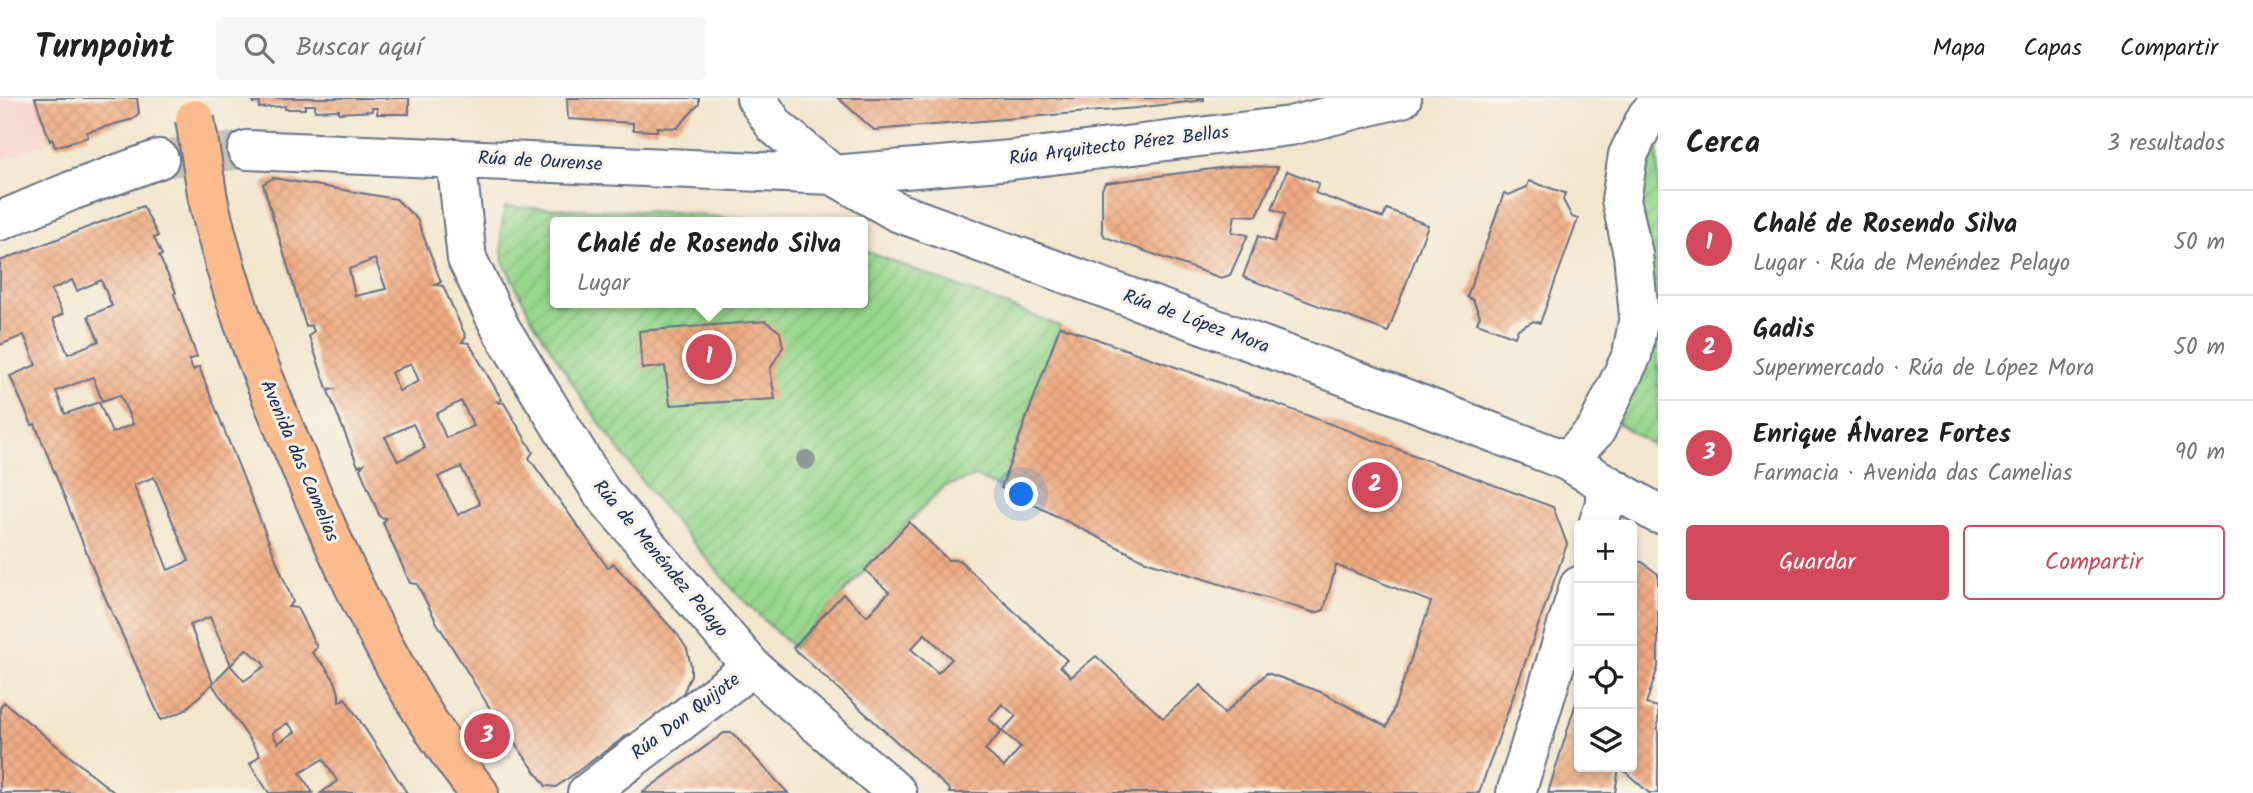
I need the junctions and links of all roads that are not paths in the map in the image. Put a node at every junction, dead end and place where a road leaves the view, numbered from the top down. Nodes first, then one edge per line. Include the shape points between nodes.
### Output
1 (756, 98) edge
2 (1402, 98) edge
3 (1658, 104) edge
4 (193, 109) edge
5 (247, 150) tunnel mouth
6 (456, 158) junction
7 (159, 159) tunnel mouth
8 (833, 175) junction
9 (0, 221) edge
10 (1567, 461) junction
11 (1605, 483) junction
12 (1658, 514) edge
13 (1600, 520) edge
14 (1574, 602) edge
15 (752, 667) junction
16 (479, 793) edge
17 (587, 793) edge
18 (897, 793) edge
19 (1516, 793) edge

1 - 8 street, Rúa de López Mora via 775,126
2 - 8 street, Rúa Arquitecto Pérez Bellas via 1290,126
3 - 10 street via 1628,155 1621,200 1633,254 1639,316 1632,355 1596,430
4 - 16 main road, Avenida das Camelias, bridge via 208,199 252,349 348,577 382,644 425,717
5 - 6 street, Rúa de Ourense
6 - 8 street, Rúa de Ourense
6 - 15 street, Rúa de Menéndez Pelayo via 467,259 501,329 602,494
7 - 9 street
8 - 10 street, Rúa de López Mora via 897,212
10 - 11 street, Rúa de López Mora
11 - 12 street, Rúa de López Mora
11 - 13 street
14 - 19 street
15 - 17 street, Rúa Don Quijote
15 - 18 street, Rúa de Menéndez Pelayo

